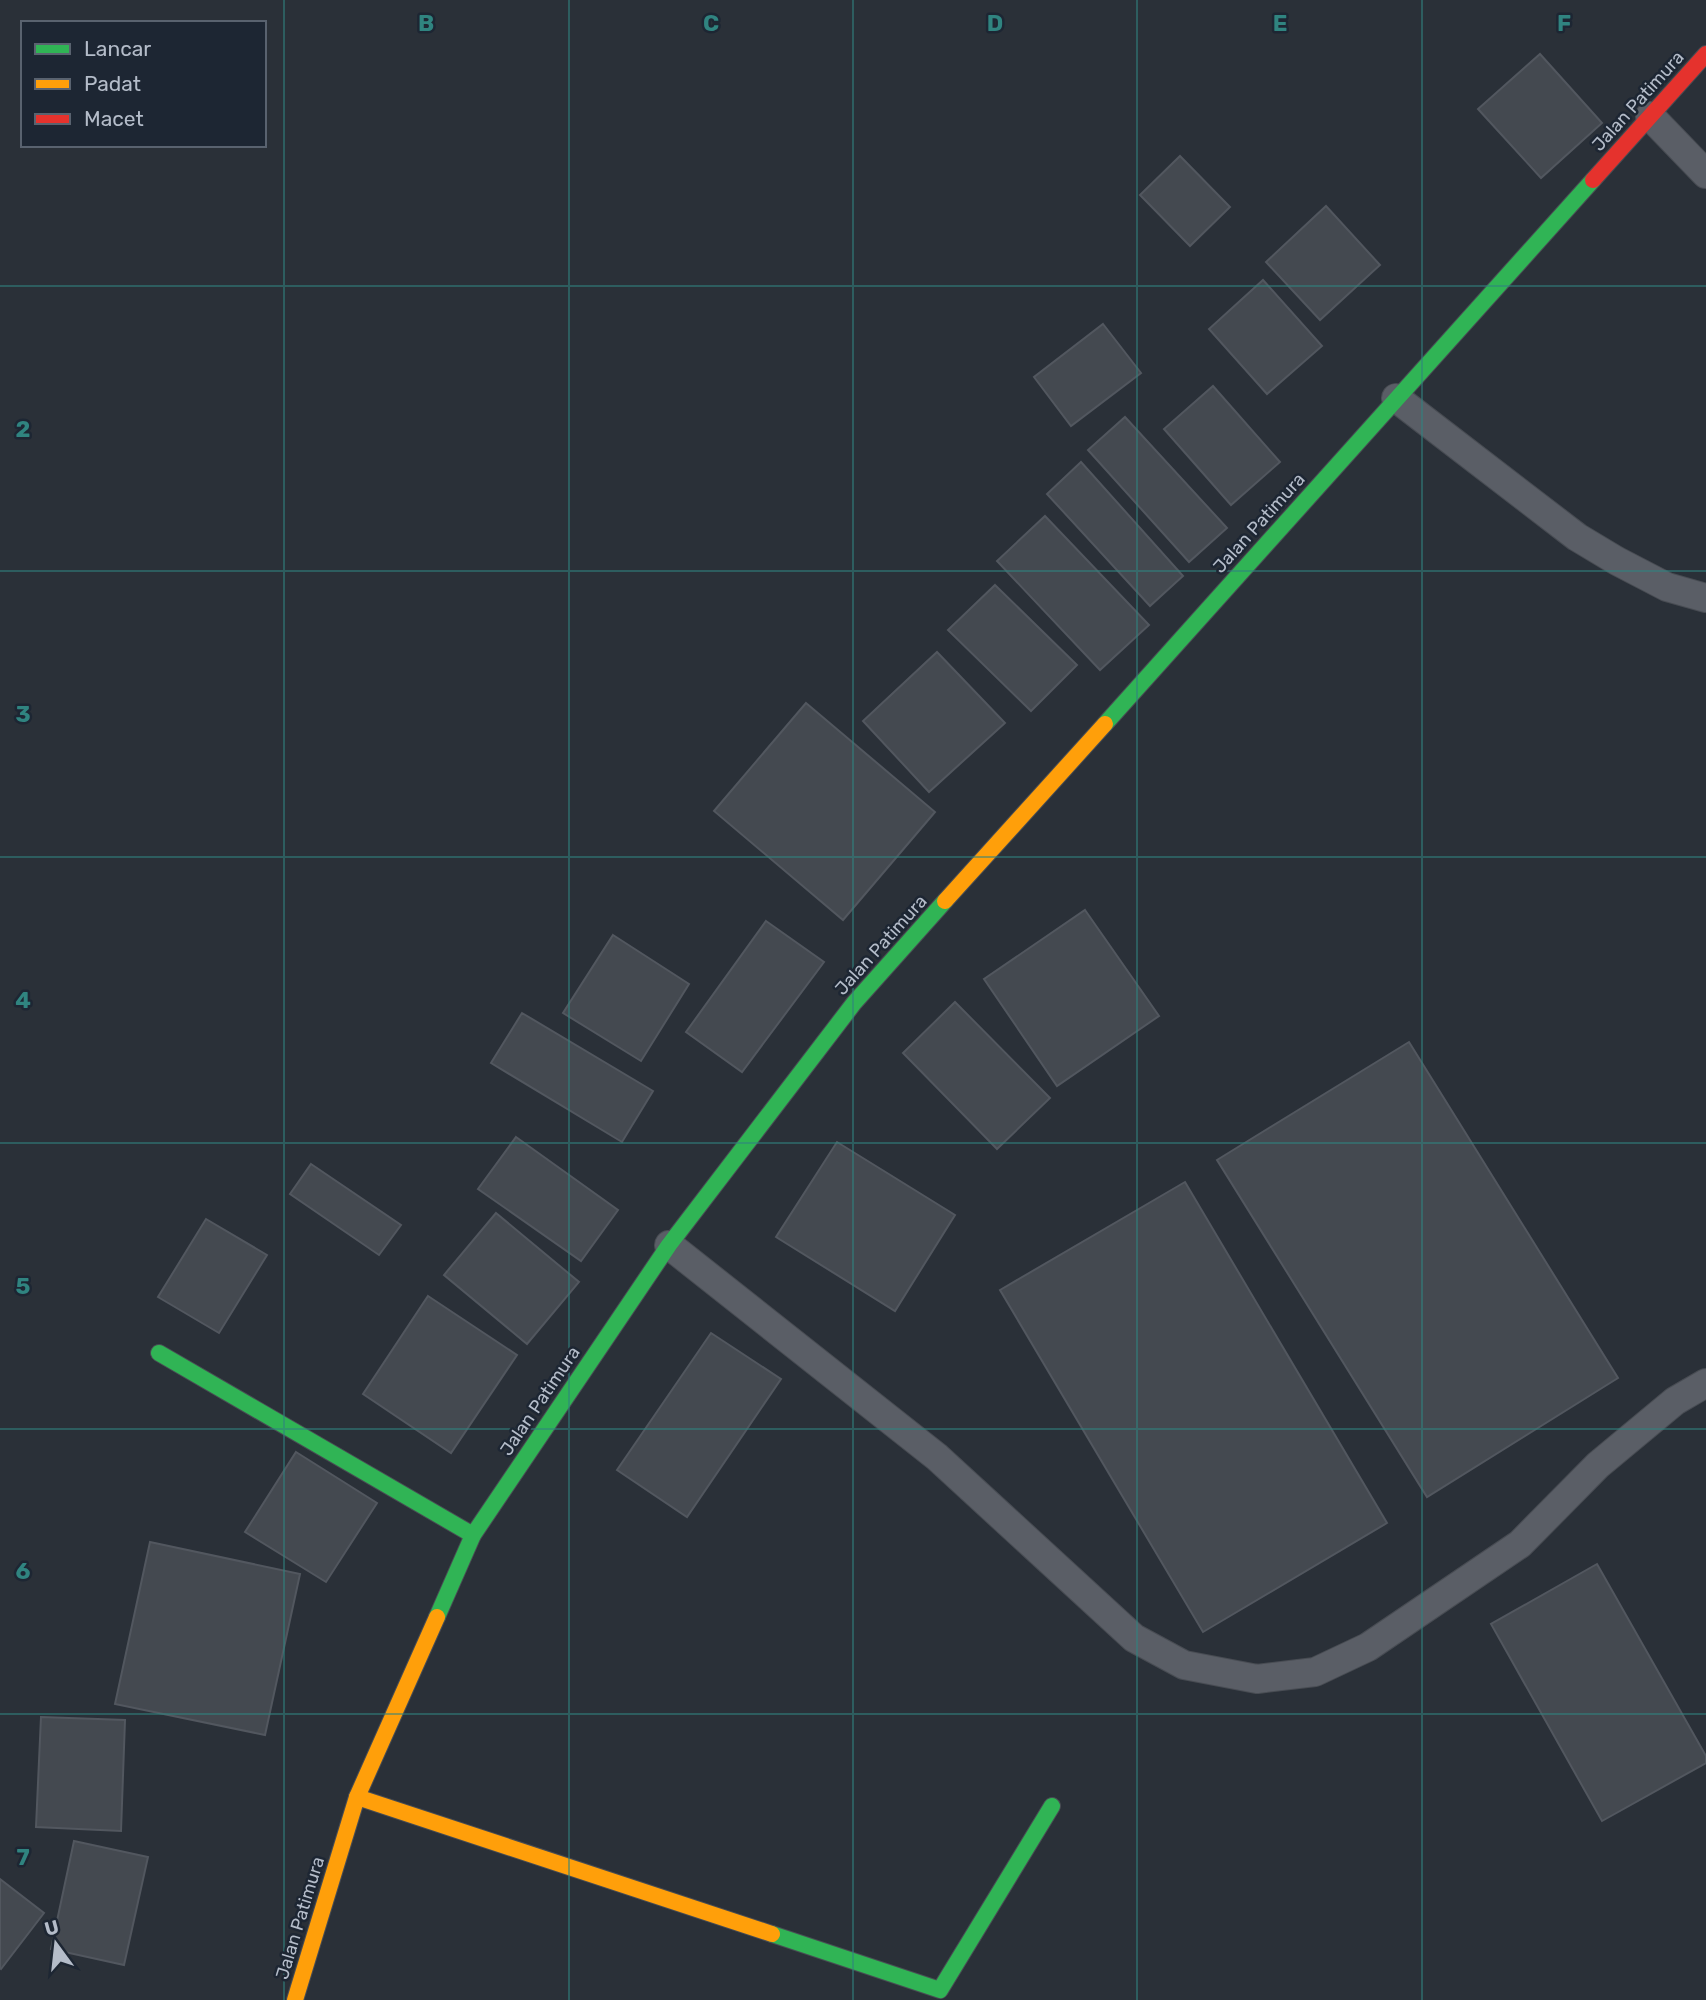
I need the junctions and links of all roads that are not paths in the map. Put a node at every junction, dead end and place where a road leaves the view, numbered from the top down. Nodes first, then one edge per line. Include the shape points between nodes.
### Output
1 (1706, 54) edge
2 (1650, 116) junction
3 (1706, 174) edge
4 (1396, 398) junction
5 (1706, 598) edge
6 (669, 1245) junction
7 (159, 1353) dead end
8 (1706, 1383) edge
9 (473, 1535) junction
10 (357, 1797) junction
11 (1052, 1806) dead end
12 (295, 2000) edge

1 - 2 main road, Jalan Patimura
2 - 3 lane
2 - 4 main road, Jalan Patimura
4 - 5 lane via 1577,537 1667,587
4 - 6 main road, Jalan Patimura via 854,1003
6 - 8 lane via 937,1457 1134,1638 1184,1665 1257,1679 1315,1672 1368,1647 1520,1544 1598,1465 1675,1401
6 - 9 main road, Jalan Patimura
7 - 9 main road
9 - 10 main road, Jalan Patimura
10 - 11 main road via 940,1990
10 - 12 main road, Jalan Patimura

